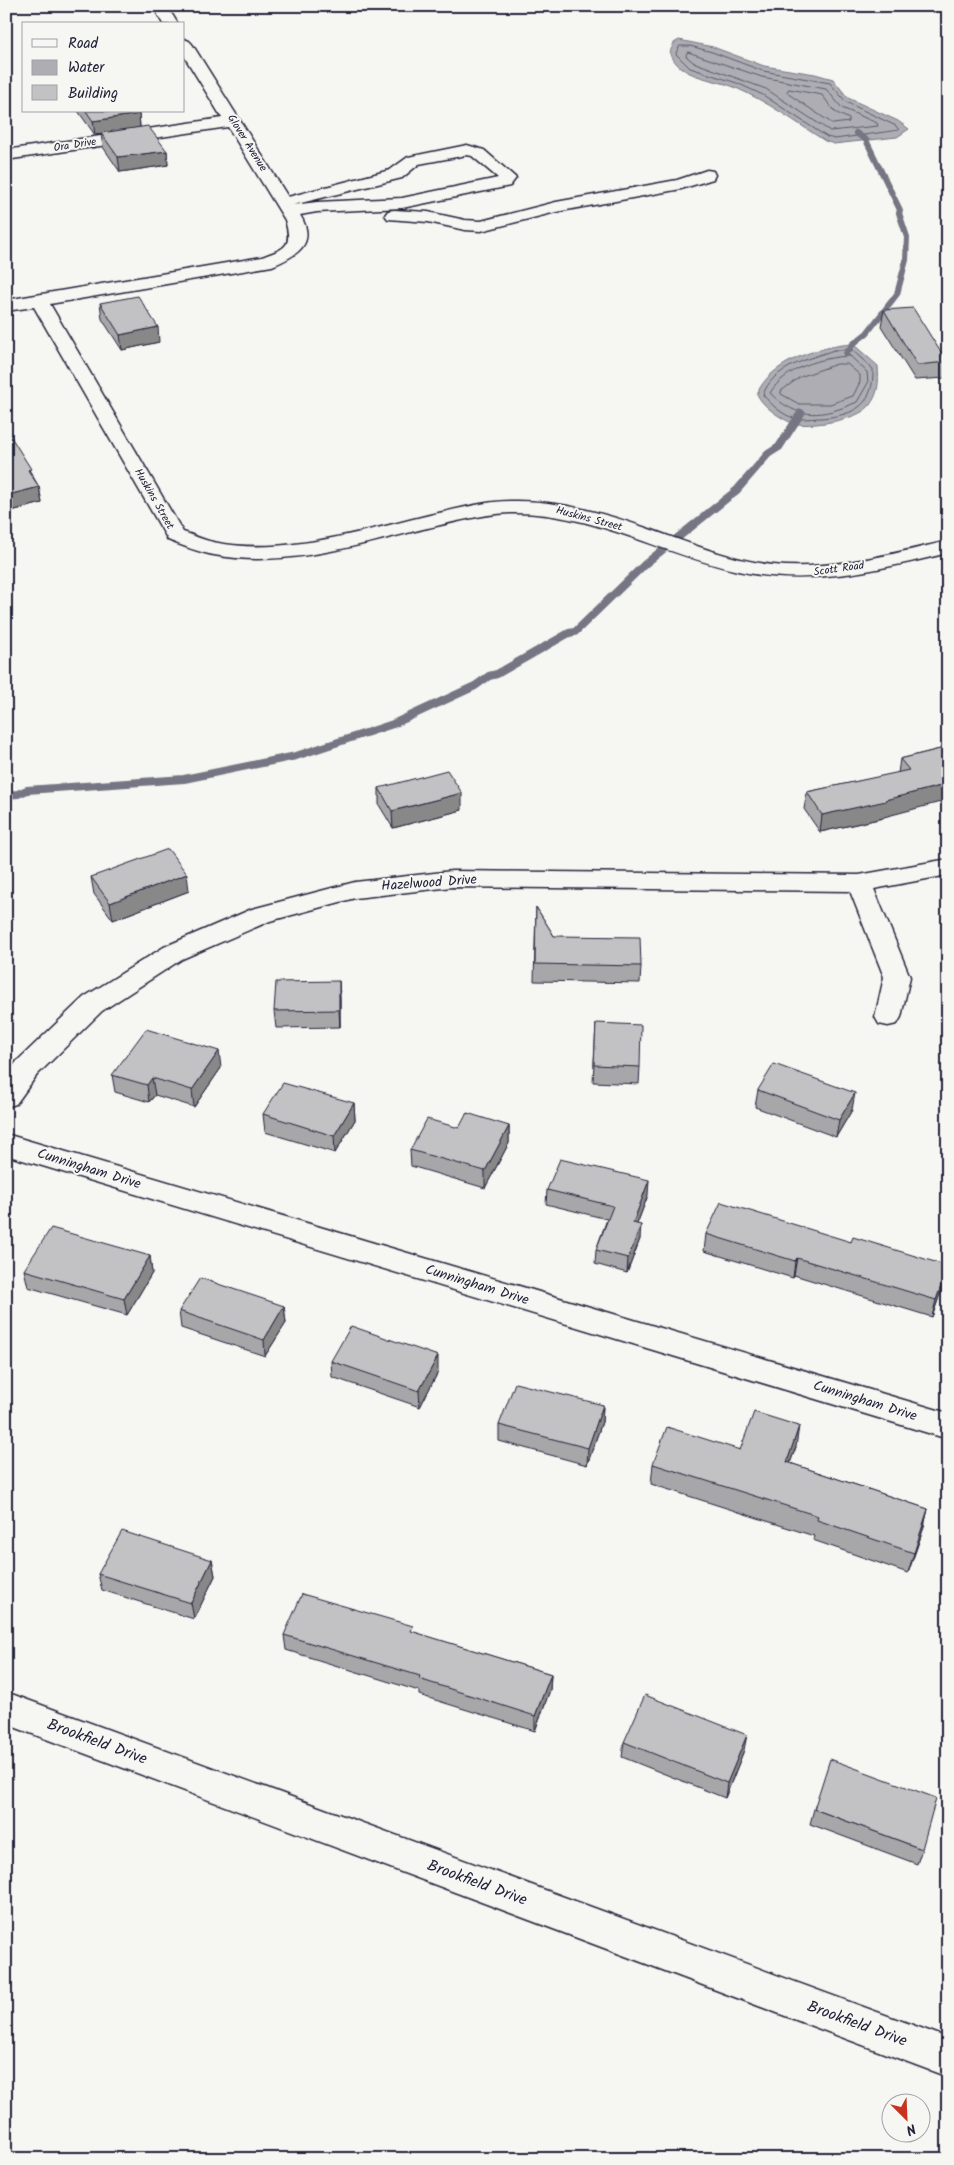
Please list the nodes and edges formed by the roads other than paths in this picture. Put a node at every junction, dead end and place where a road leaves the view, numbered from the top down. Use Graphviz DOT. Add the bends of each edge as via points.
graph roads {
  1 [pos="160,6"];
  2 [pos="170,22"];
  3 [pos="185,46"];
  4 [pos="233,121"];
  5 [pos="6,155"];
  6 [pos="708,175"];
  7 [pos="289,212"];
  8 [pos="40,300"];
  9 [pos="6,306"];
  10 [pos="948,547"];
  11 [pos="729,562"];
  12 [pos="948,867"];
  13 [pos="859,883"];
  14 [pos="888,1017"];
  15 [pos="6,1097"];
  16 [pos="6,1144"];
  17 [pos="948,1426"];
  18 [pos="6,1708"];
  19 [pos="948,2058"];
  1 -- 2 [label="street"];
  3 -- 4 [label="street, Glover Avenue"];
  4 -- 5 [label="street, Ora Drive"];
  4 -- 7 [label="street, Glover Avenue"];
  6 -- 7 [label="street" via="681,184 556,207 481,226 428,217"];
  7 -- 7 [label="street" via="317,207 402,203 504,182 508,178 478,153 467,150 414,160 396,174"];
  7 -- 8 [label="street" via="298,236 294,246 266,262"];
  8 -- 9 [label="street"];
  8 -- 11 [label="street, Huskins Street" via="175,536 216,549 264,553 335,543 474,512 510,507 548,508"];
  10 -- 11 [label="street, Scott Road" via="855,568 814,573 771,572"];
  12 -- 13 [label="street, Hazelwood Drive"];
  13 -- 14 [label="street" via="897,977"];
  13 -- 15 [label="street, Hazelwood Drive" via="452,879 355,890 261,915 173,953 93,1004 27,1068"];
  16 -- 17 [label="street, Cunningham Drive"];
  18 -- 19 [label="street, Brookfield Drive"];
}
